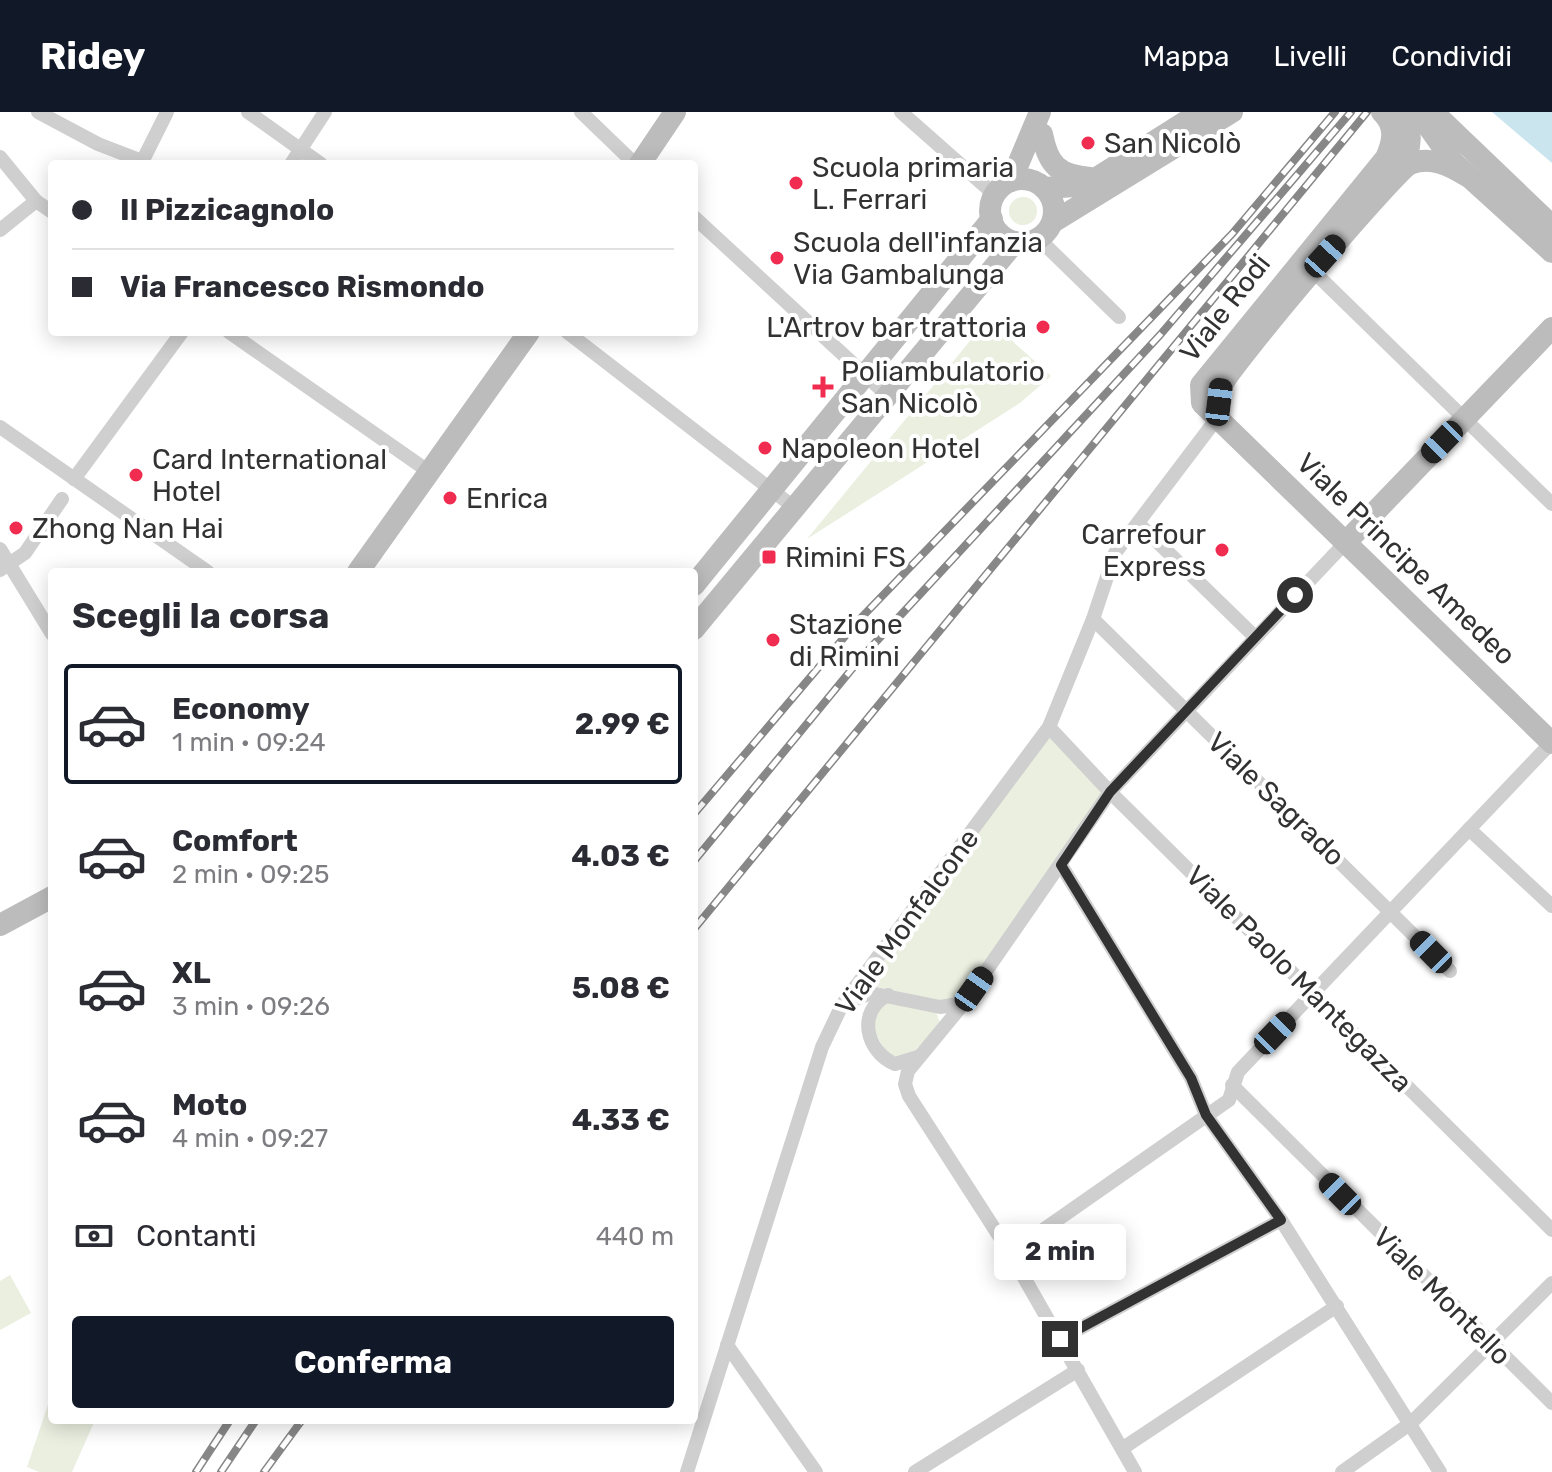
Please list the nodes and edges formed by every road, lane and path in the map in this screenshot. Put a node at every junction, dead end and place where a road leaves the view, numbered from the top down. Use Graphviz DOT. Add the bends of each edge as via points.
graph roads {
  1 [pos="38,112"];
  2 [pos="167,112"];
  3 [pos="248,112"];
  4 [pos="325,112"];
  5 [pos="581,112"];
  6 [pos="675,112"];
  7 [pos="687,112"];
  8 [pos="901,112"];
  9 [pos="1201,112"];
  10 [pos="1232,112"];
  11 [pos="1382,112"];
  12 [pos="1400,112"];
  13 [pos="1418,112"];
  14 [pos="1433,112"];
  15 [pos="1043,119"];
  16 [pos="300,150"];
  17 [pos="0,157"];
  18 [pos="137,160"];
  19 [pos="143,160"];
  20 [pos="294,160"];
  21 [pos="315,160"];
  22 [pos="634,160"];
  23 [pos="641,160"];
  24 [pos="655,160"];
  25 [pos="1397,175"];
  26 [pos="1467,176"];
  27 [pos="1095,179"];
  28 [pos="1040,185"];
  29 [pos="1003,188"];
  30 [pos="36,201"];
  31 [pos="48,209"];
  32 [pos="992,219"];
  33 [pos="698,221"];
  34 [pos="1552,226"];
  35 [pos="0,230"];
  36 [pos="1046,231"];
  37 [pos="1015,242"];
  38 [pos="1552,252"];
  39 [pos="1313,271"];
  40 [pos="1119,317"];
  41 [pos="1552,328"];
  42 [pos="179,336"];
  43 [pos="235,336"];
  44 [pos="526,336"];
  45 [pos="572,336"];
  46 [pos="865,375"];
  47 [pos="887,395"];
  48 [pos="1218,417"];
  49 [pos="1463,420"];
  50 [pos="0,427"];
  51 [pos="428,471"];
  52 [pos="74,479"];
  53 [pos="773,489"];
  54 [pos="62,499"];
  55 [pos="1552,504"];
  56 [pos="795,508"];
  57 [pos="1139,524"];
  58 [pos="1346,542"];
  59 [pos="0,549"];
  60 [pos="4,567"];
  61 [pos="202,568"];
  62 [pos="361,568"];
  63 [pos="698,580"];
  64 [pos="1093,619"];
  65 [pos="698,624"];
  66 [pos="48,628"];
  67 [pos="1254,636"];
  68 [pos="1184,710"];
  69 [pos="1049,727"];
  70 [pos="1552,743"];
  71 [pos="1110,792"];
  72 [pos="1469,829"];
  73 [pos="1061,865"];
  74 [pos="48,899"];
  75 [pos="1552,906"];
  76 [pos="1390,910"];
  77 [pos="0,925"];
  78 [pos="1450,971"];
  79 [pos="1312,994"];
  80 [pos="889,995"];
  81 [pos="964,1003"];
  82 [pos="842,1005"];
  83 [pos="940,1007"];
  84 [pos="946,1026"];
  85 [pos="924,1053"];
  86 [pos="1232,1085"];
  87 [pos="1206,1115"];
  88 [pos="1281,1220"];
  89 [pos="1552,1230"];
  90 [pos="1010,1253"];
  91 [pos="1552,1283"];
  92 [pos="1337,1306"];
  93 [pos="1060,1339"];
  94 [pos="727,1345"];
  95 [pos="1492,1346"];
  96 [pos="1078,1370"];
  97 [pos="1552,1403"];
  98 [pos="1411,1423"];
  99 [pos="1123,1448"];
  100 [pos="690,1469"];
  101 [pos="816,1472"];
  102 [pos="915,1472"];
  103 [pos="1134,1472"];
  104 [pos="1342,1472"];
  105 [pos="1440,1472"];
  1 -- 18 [label="street"];
  2 -- 19 [label="street"];
  3 -- 16 [label="street"];
  4 -- 16 [label="street"];
  5 -- 22 [label="street"];
  6 -- 23 [label="street"];
  7 -- 24 [label="street"];
  8 -- 29 [label="street"];
  9 -- 27 [label="street"];
  10 -- 36 [label="street"];
  11 -- 48 [label="street, Viale Rodi" via="1392,125 1386,158 1201,385 1202,403"];
  12 -- 25 [label="street" via="1410,138"];
  13 -- 26 [label="street"];
  14 -- 34 [label="street"];
  15 -- 27 [label="street" via="1047,158 1057,170"];
  15 -- 28 [label="street"];
  15 -- 29 [label="street"];
  16 -- 20 [label="street"];
  16 -- 21 [label="street"];
  17 -- 30 [label="street"];
  25 -- 26 [label="street" via="1429,161"];
  25 -- 39 [label="street, Viale Rodi"];
  26 -- 38 [label="street"];
  27 -- 28 [label="street" via="1076,186"];
  28 -- 29 [label="street" via="1021,179"];
  28 -- 36 [label="street" via="1053,201"];
  29 -- 32 [label="street"];
  30 -- 31 [label="street"];
  30 -- 35 [label="street"];
  32 -- 37 [label="street" via="1000,234"];
  32 -- 46 [label="street"];
  33 -- 46 [label="street"];
  36 -- 37 [label="street" via="1030,243"];
  36 -- 40 [label="street"];
  37 -- 47 [label="street"];
  39 -- 48 [label="street, Viale Rodi" via="1221,386"];
  39 -- 49 [label="street"];
  41 -- 49 [label="street"];
  42 -- 52 [label="street"];
  43 -- 51 [label="street"];
  44 -- 51 [label="street"];
  45 -- 53 [label="street"];
  46 -- 47 [label="street"];
  46 -- 53 [label="street"];
  47 -- 56 [label="street"];
  48 -- 57 [label="street, Viale Monfalcone"];
  48 -- 58 [label="street, Viale Principe Amedeo"];
  49 -- 55 [label="street"];
  49 -- 58 [label="street"];
  50 -- 52 [label="street"];
  51 -- 62 [label="street"];
  52 -- 61 [label="street"];
  53 -- 56 [label="street"];
  53 -- 63 [label="street"];
  54 -- 60 [label="street" via="25,553"];
  56 -- 65 [label="street"];
  57 -- 64 [label="street, Viale Monfalcone" via="1115,553"];
  57 -- 67 [label="street"];
  58 -- 67 [label="street"];
  58 -- 70 [label="street, Viale Principe Amedeo"];
  59 -- 60 [label="street"];
  60 -- 66 [label="street"];
  64 -- 68 [label="street, Viale Sagrado"];
  64 -- 69 [label="street, Viale Monfalcone"];
  67 -- 68 [label="street"];
  68 -- 71 [label="street"];
  68 -- 76 [label="street, Viale Sagrado"];
  69 -- 71 [label="street, Viale Paolo Mantegazza"];
  69 -- 82 [label="street, Viale Monfalcone"];
  70 -- 72 [label="street"];
  71 -- 73 [label="street"];
  71 -- 79 [label="street, Viale Paolo Mantegazza"];
  72 -- 75 [label="street"];
  72 -- 76 [label="street"];
  73 -- 81 [label="street"];
  73 -- 87 [label="street" via="1191,1078"];
  74 -- 77 [label="street"];
  76 -- 78 [label="street, Viale Sagrado"];
  76 -- 79 [label="street"];
  79 -- 86 [label="street" via="1238,1072"];
  79 -- 89 [label="street, Viale Paolo Mantegazza"];
  80 -- 82 [label="street" via="856,996"];
  80 -- 83 [label="street"];
  80 -- 85 [label="street" via="869,1011 866,1029 886,1061 908,1062"];
  81 -- 83 [label="street"];
  81 -- 84 [label="street"];
  82 -- 94 [label="street, Viale Monfalcone" via="822,1047"];
  83 -- 84 [label="street"];
  84 -- 85 [label="street"];
  85 -- 90 [label="street" via="908,1071 909,1096"];
  86 -- 87 [label="street" via="1229,1100"];
  86 -- 95 [label="street, Viale Montello"];
  87 -- 88 [label="street"];
  87 -- 90 [label="street"];
  88 -- 92 [label="street"];
  88 -- 93 [label="street"];
  90 -- 93 [label="street"];
  91 -- 95 [label="street"];
  92 -- 98 [label="street"];
  92 -- 99 [label="street"];
  93 -- 96 [label="street"];
  94 -- 100 [label="street, Viale Monfalcone"];
  94 -- 101 [label="street"];
  95 -- 97 [label="street, Viale Montello"];
  95 -- 98 [label="street"];
  96 -- 99 [label="street"];
  96 -- 102 [label="street"];
  98 -- 104 [label="street"];
  98 -- 105 [label="street"];
  99 -- 103 [label="street"];
}
